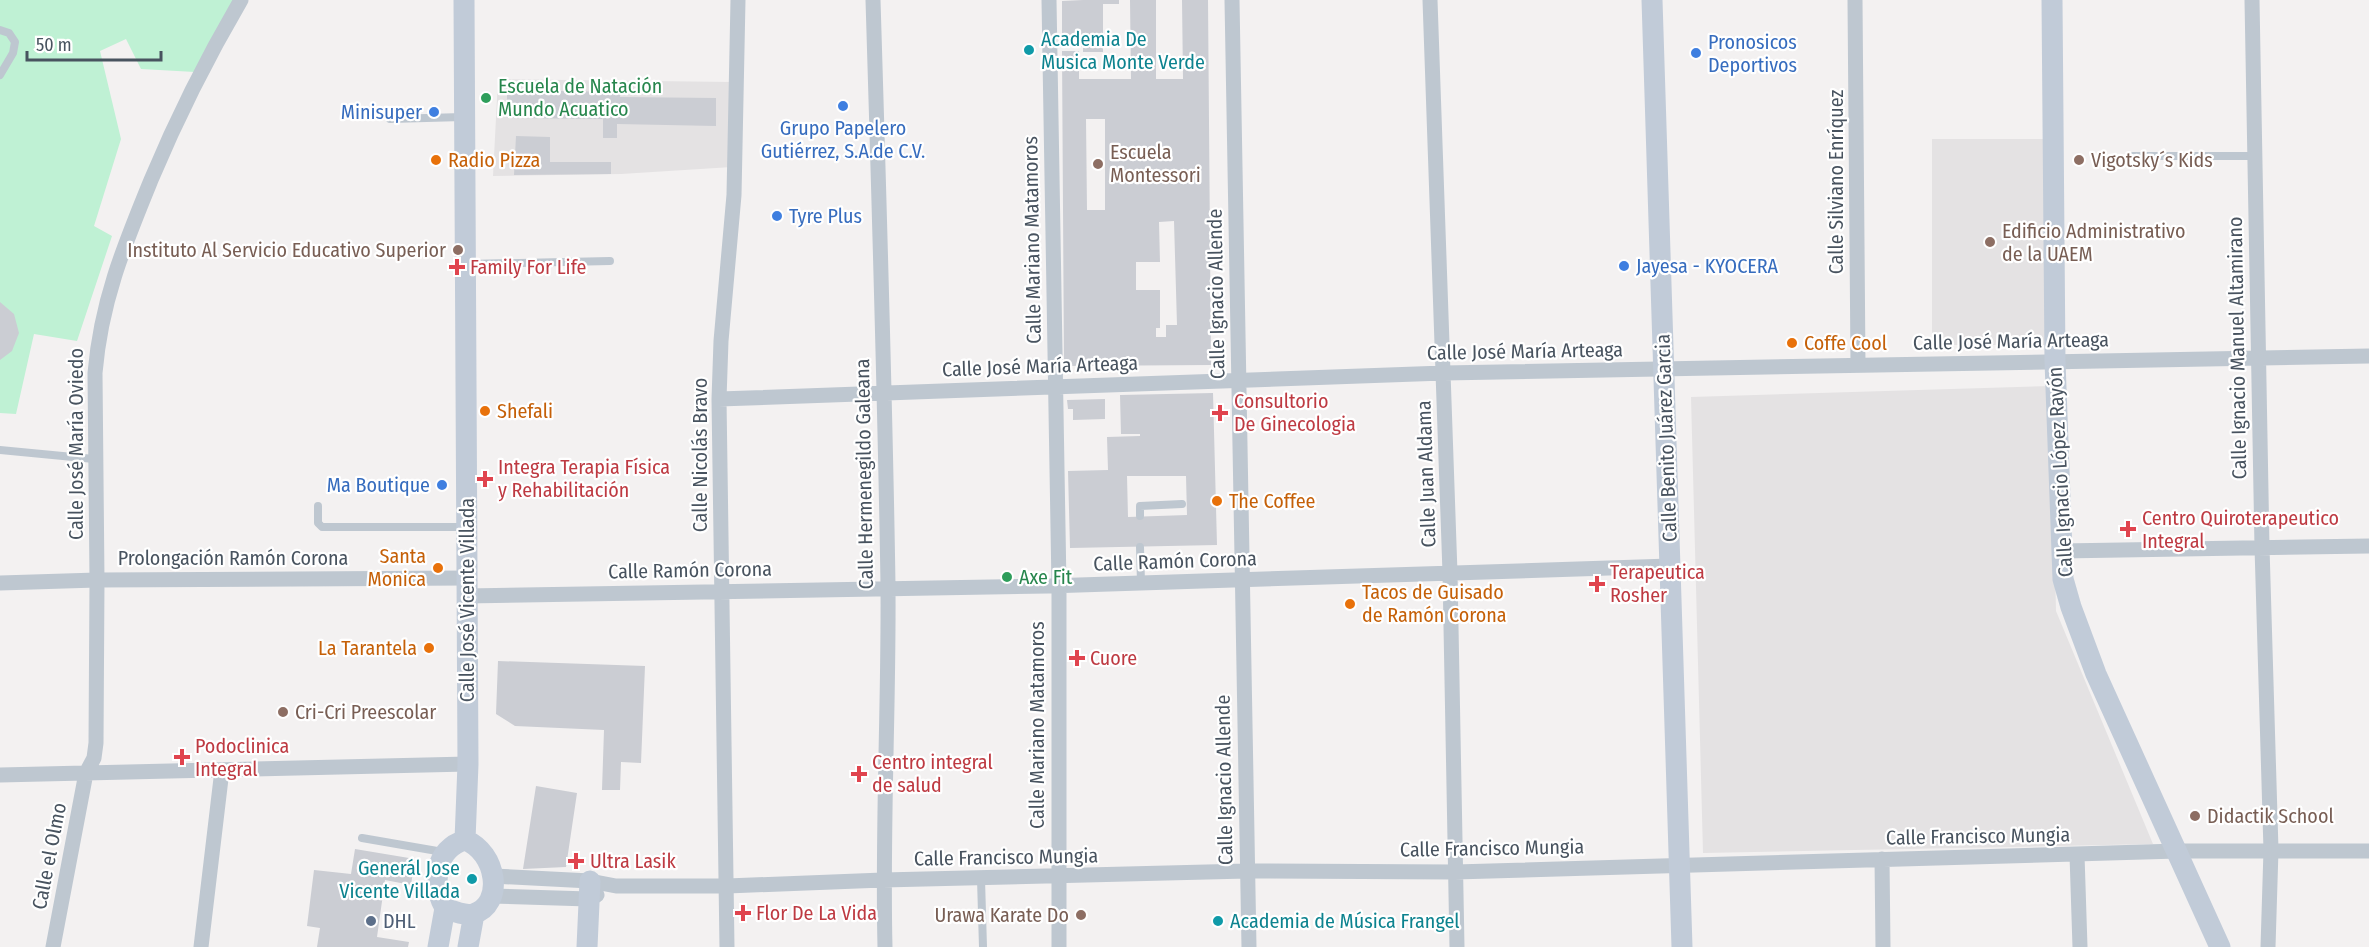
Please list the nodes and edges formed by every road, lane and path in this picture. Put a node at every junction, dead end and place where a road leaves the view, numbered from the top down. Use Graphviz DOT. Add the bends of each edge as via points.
graph roads {
  1 [pos="241,0"];
  2 [pos="464,0"];
  3 [pos="738,0"];
  4 [pos="873,0"];
  5 [pos="1050,0"];
  6 [pos="1232,0"];
  7 [pos="1430,0"];
  8 [pos="1652,0"];
  9 [pos="1856,0"];
  10 [pos="2052,0"];
  11 [pos="2252,0"];
  12 [pos="0,30"];
  13 [pos="0,75"];
  14 [pos="465,117"];
  15 [pos="390,119"];
  16 [pos="2133,156"];
  17 [pos="2254,156"];
  18 [pos="610,261"];
  19 [pos="466,264"];
  20 [pos="2369,356"];
  21 [pos="2258,358"];
  22 [pos="2055,361"];
  23 [pos="1858,365"];
  24 [pos="1664,369"];
  25 [pos="1444,373"];
  26 [pos="1239,381"];
  27 [pos="1056,388"];
  28 [pos="885,391"];
  29 [pos="719,399"];
  30 [pos="0,450"];
  31 [pos="94,459"];
  32 [pos="1182,504"];
  33 [pos="318,506"];
  34 [pos="1140,516"];
  35 [pos="467,526"];
  36 [pos="2369,546"];
  37 [pos="1140,547"];
  38 [pos="2262,547"];
  39 [pos="2061,551"];
  40 [pos="1670,566"];
  41 [pos="1450,573"];
  42 [pos="98,580"];
  43 [pos="1242,580"];
  44 [pos="0,583"];
  45 [pos="1141,583"];
  46 [pos="1059,586"];
  47 [pos="466,587"];
  48 [pos="888,588"];
  49 [pos="722,591"];
  50 [pos="468,764"];
  51 [pos="222,770"];
  52 [pos="86,773"];
  53 [pos="0,775"];
  54 [pos="362,838"];
  55 [pos="465,840"];
  56 [pos="2271,850"];
  57 [pos="2178,851"];
  58 [pos="2369,851"];
  59 [pos="445,852"];
  60 [pos="2077,855"];
  61 [pos="1882,859"];
  62 [pos="1679,864"];
  63 [pos="1247,871"];
  64 [pos="1455,872"];
  65 [pos="1058,877"];
  66 [pos="981,879"];
  67 [pos="883,880"];
  68 [pos="492,886"];
  69 [pos="727,886"];
  70 [pos="590,890"];
  71 [pos="445,908"];
  72 [pos="474,914"];
  73 [pos="53,947"];
  74 [pos="201,947"];
  75 [pos="438,947"];
  76 [pos="468,947"];
  77 [pos="587,947"];
  78 [pos="728,947"];
  79 [pos="885,947"];
  80 [pos="982,947"];
  81 [pos="1059,947"];
  82 [pos="1249,947"];
  83 [pos="1457,947"];
  84 [pos="1682,947"];
  85 [pos="1883,947"];
  86 [pos="2080,947"];
  87 [pos="2220,947"];
  88 [pos="2268,947"];
  1 -- 31 [label="street, Calle José María Oviedo" via="171,134 124,244 98,340"];
  2 -- 14 [label="main road, Calle José Vicente Villada"];
  3 -- 29 [label="street, Calle Nicolás Bravo" via="734,195"];
  4 -- 28 [label="street, Calle Hermenegildo Galeana"];
  5 -- 27 [label="street, Calle Mariano Matamoros"];
  6 -- 26 [label="street, Calle Ignacio Allende"];
  7 -- 25 [label="street, Calle Juan Aldama"];
  8 -- 24 [label="main road, Calle Benito Juárez Garcia"];
  9 -- 23 [label="street, Calle Silviano Enríquez"];
  10 -- 22 [label="main road, Calle Ignacio López Rayón"];
  11 -- 17 [label="street, Calle Ignacio Manuel Altamirano"];
  12 -- 13 [label="lane" via="9,33 15,42"];
  14 -- 15 [label="lane"];
  14 -- 19 [label="main road, Calle José Vicente Villada"];
  16 -- 17 [label="lane"];
  17 -- 21 [label="street, Calle Ignacio Manuel Altamirano"];
  18 -- 19 [label="lane"];
  19 -- 35 [label="main road, Calle José Vicente Villada"];
  20 -- 21 [label="street, Calle José María Arteaga"];
  21 -- 22 [label="street, Calle José María Arteaga"];
  21 -- 38 [label="street, Calle Ignacio Manuel Altamirano"];
  22 -- 23 [label="street, Calle José María Arteaga"];
  22 -- 39 [label="main road, Calle Ignacio López Rayón"];
  23 -- 24 [label="street, Calle José María Arteaga"];
  24 -- 25 [label="street, Calle José María Arteaga"];
  24 -- 40 [label="main road, Calle Benito Juárez Garcia"];
  25 -- 26 [label="street, Calle José María Arteaga"];
  25 -- 41 [label="street, Calle Juan Aldama"];
  26 -- 27 [label="street, Calle José María Arteaga"];
  26 -- 43 [label="street, Calle Ignacio Allende"];
  27 -- 28 [label="street, Calle José María Arteaga"];
  27 -- 46 [label="street, Calle Mariano Matamoros"];
  28 -- 29 [label="street, Calle José María Arteaga"];
  28 -- 48 [label="street, Calle Hermenegildo Galeana"];
  29 -- 49 [label="street, Calle Nicolás Bravo"];
  30 -- 31 [label="lane"];
  31 -- 42 [label="street, Calle José María Oviedo"];
  32 -- 34 [label="lane" via="1140,506"];
  33 -- 35 [label="lane" via="318,523 322,527"];
  35 -- 47 [label="main road, Calle José Vicente Villada"];
  36 -- 38 [label="street"];
  37 -- 45 [label="lane"];
  38 -- 39 [label="street"];
  38 -- 56 [label="street, Calle Ignacio Manuel Altamirano"];
  39 -- 57 [label="main road, Calle Ignacio López Rayón" via="2063,579 2096,674"];
  40 -- 41 [label="street, Calle Ramón Corona"];
  40 -- 62 [label="main road, Calle Benito Juárez Garcia"];
  41 -- 43 [label="street, Calle Ramón Corona"];
  41 -- 64 [label="street, Calle Juan Aldama"];
  42 -- 44 [label="street, Prolongación Ramón Corona"];
  42 -- 47 [label="street, Prolongación Ramón Corona"];
  42 -- 52 [label="street, Calle José María Oviedo" via="96,743"];
  43 -- 45 [label="street, Calle Ramón Corona"];
  43 -- 63 [label="street, Calle Ignacio Allende"];
  45 -- 46 [label="street, Calle Ramón Corona"];
  46 -- 48 [label="street, Calle Ramón Corona"];
  46 -- 65 [label="street, Calle Mariano Matamoros"];
  47 -- 49 [label="street, Calle Ramón Corona"];
  47 -- 50 [label="main road, Calle José Vicente Villada"];
  48 -- 49 [label="street, Calle Ramón Corona"];
  48 -- 67 [label="street, Calle Hermenegildo Galeana"];
  49 -- 69 [label="street, Calle Nicolás Bravo"];
  50 -- 51 [label="street"];
  50 -- 55 [label="main road, Calle José Vicente Villada"];
  51 -- 52 [label="street"];
  51 -- 74 [label="street"];
  52 -- 53 [label="street"];
  52 -- 73 [label="street, Calle el Olmo"];
  54 -- 59 [label="lane"];
  55 -- 59 [label="main road"];
  55 -- 68 [label="main road" via="475,843 488,857"];
  56 -- 57 [label="street, Calle Francisco Mungia"];
  56 -- 58 [label="street, Calle Francisco Mungia"];
  56 -- 88 [label="street, Calle Ignacio Manuel Altamirano"];
  57 -- 60 [label="street, Calle Francisco Mungia"];
  57 -- 87 [label="main road, Calle Ignacio López Rayón"];
  59 -- 71 [label="main road" via="437,874 440,900"];
  60 -- 61 [label="street, Calle Francisco Mungia"];
  60 -- 86 [label="street"];
  61 -- 62 [label="street, Calle Francisco Mungia"];
  61 -- 85 [label="street"];
  62 -- 64 [label="street, Calle Francisco Mungia"];
  62 -- 84 [label="main road, Calle Benito Juárez Garcia"];
  63 -- 64 [label="street, Calle Francisco Mungia"];
  63 -- 65 [label="street, Calle Francisco Mungia"];
  63 -- 82 [label="street, Calle Ignacio Allende"];
  64 -- 83 [label="street, Calle Juan Aldama"];
  65 -- 66 [label="street, Calle Francisco Mungia"];
  65 -- 81 [label="street, Calle Mariano Matamoros"];
  66 -- 67 [label="street, Calle Francisco Mungia"];
  66 -- 80 [label="lane"];
  67 -- 69 [label="street, Calle Francisco Mungia"];
  67 -- 79 [label="street, Calle Hermenegildo Galeana"];
  68 -- 70 [label="street, Calle Francisco Mungia"];
  68 -- 72 [label="main road" via="483,907"];
  69 -- 70 [label="street, Calle Francisco Mungia" via="616,886"];
  69 -- 78 [label="street, Calle Nicolás Bravo"];
  70 -- 77 [label="main road"];
  71 -- 72 [label="main road"];
  71 -- 75 [label="main road"];
  72 -- 76 [label="main road"];
}
